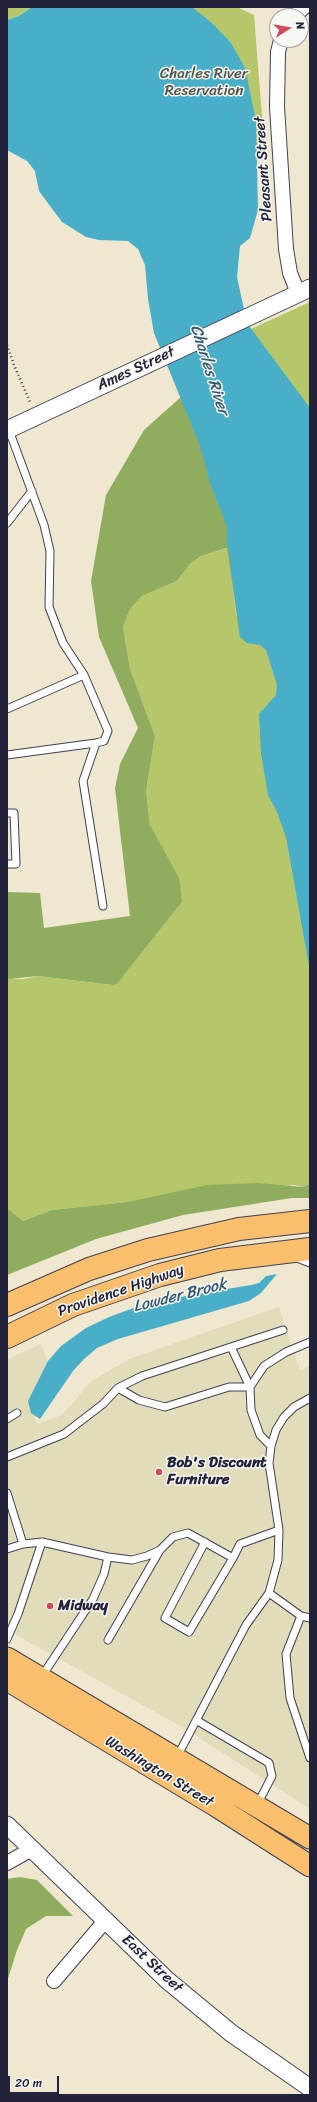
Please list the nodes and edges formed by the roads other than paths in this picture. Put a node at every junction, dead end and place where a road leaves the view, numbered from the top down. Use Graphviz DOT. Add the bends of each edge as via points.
graph roads {
  1 [pos="279,48"];
  2 [pos="304,290"];
  3 [pos="8,430"];
  4 [pos="32,491"];
  5 [pos="7,523"];
  6 [pos="84,675"];
  7 [pos="7,709"];
  8 [pos="96,743"];
  9 [pos="7,755"];
  10 [pos="7,813"];
  11 [pos="7,864"];
  12 [pos="103,906"];
  13 [pos="310,1221"];
  14 [pos="310,1249"];
  15 [pos="282,1251"];
  16 [pos="310,1263"];
  17 [pos="7,1305"];
  18 [pos="283,1330"];
  19 [pos="7,1337"];
  20 [pos="310,1342"];
  21 [pos="231,1347"];
  22 [pos="250,1387"];
  23 [pos="118,1388"];
  24 [pos="310,1398"];
  25 [pos="17,1413"];
  26 [pos="7,1419"];
  27 [pos="270,1446"];
  28 [pos="7,1457"];
  29 [pos="7,1493"];
  30 [pos="279,1530"];
  31 [pos="42,1542"];
  32 [pos="205,1542"];
  33 [pos="23,1544"];
  34 [pos="7,1549"];
  35 [pos="160,1550"];
  36 [pos="108,1557"];
  37 [pos="233,1558"];
  38 [pos="269,1592"];
  39 [pos="301,1616"];
  40 [pos="310,1618"];
  41 [pos="7,1639"];
  42 [pos="108,1640"];
  43 [pos="7,1658"];
  44 [pos="41,1678"];
  45 [pos="7,1680"];
  46 [pos="196,1720"];
  47 [pos="310,1758"];
  48 [pos="176,1759"];
  49 [pos="256,1807"];
  50 [pos="7,1825"];
  51 [pos="310,1838"];
  52 [pos="32,1849"];
  53 [pos="7,1863"];
  54 [pos="310,1866"];
  55 [pos="105,1921"];
  56 [pos="54,1981"];
  57 [pos="310,2088"];
  1 -- 2 [label="street, Pleasant Street" via="277,112 286,249 290,273"];
  2 -- 3 [label="street, Ames Street"];
  3 -- 4 [label="lane"];
  4 -- 5 [label="lane"];
  4 -- 6 [label="lane" via="50,551 49,607 63,643"];
  6 -- 7 [label="lane"];
  6 -- 8 [label="lane" via="108,731 104,741"];
  8 -- 9 [label="lane"];
  8 -- 12 [label="lane" via="83,781"];
  10 -- 11 [label="lane" via="14,813 16,864"];
  13 -- 17 [label="highway, Providence Highway" via="239,1229 148,1250 89,1269"];
  14 -- 15 [label="highway, Providence Highway"];
  15 -- 16 [label="lane"];
  15 -- 19 [label="highway, Providence Highway" via="220,1260 160,1274 73,1305"];
  18 -- 21 [label="lane"];
  20 -- 22 [label="lane" via="286,1352 264,1366"];
  21 -- 22 [label="lane"];
  21 -- 23 [label="lane" via="142,1376"];
  22 -- 23 [label="lane" via="229,1387 165,1408 139,1400"];
  22 -- 27 [label="lane" via="251,1410 260,1435"];
  23 -- 28 [label="lane" via="103,1404 64,1434"];
  24 -- 27 [label="lane" via="294,1407 284,1417"];
  25 -- 26 [label="lane"];
  27 -- 30 [label="lane" via="269,1463"];
  29 -- 33 [label="lane"];
  30 -- 37 [label="lane" via="240,1544"];
  30 -- 38 [label="lane" via="278,1560"];
  31 -- 33 [label="lane"];
  31 -- 36 [label="lane"];
  31 -- 41 [label="lane"];
  32 -- 35 [label="lane" via="188,1533 173,1537"];
  32 -- 37 [label="lane"];
  32 -- 37 [label="lane" via="165,1618 189,1632"];
  33 -- 34 [label="lane"];
  35 -- 36 [label="lane" via="132,1560"];
  35 -- 42 [label="lane"];
  36 -- 44 [label="lane" via="104,1574 93,1598"];
  38 -- 39 [label="lane"];
  38 -- 46 [label="lane" via="246,1625"];
  39 -- 40 [label="lane"];
  39 -- 47 [label="lane" via="286,1654 290,1698"];
  43 -- 44 [label="main road, Washington Street"];
  44 -- 48 [label="main road, Washington Street"];
  45 -- 54 [label="main road, Washington Street"];
  46 -- 48 [label="lane"];
  46 -- 49 [label="lane" via="269,1763 272,1776"];
  48 -- 49 [label="main road, Washington Street"];
  49 -- 51 [label="main road, Washington Street"];
  50 -- 52 [label="street, East Street"];
  52 -- 53 [label="street"];
  52 -- 55 [label="street, East Street"];
  55 -- 56 [label="street"];
  55 -- 57 [label="street, East Street" via="200,2008 264,2058"];
}
